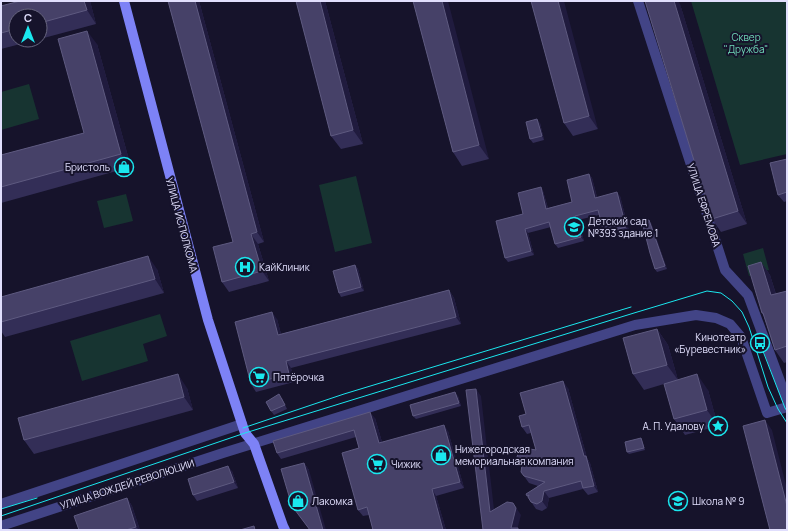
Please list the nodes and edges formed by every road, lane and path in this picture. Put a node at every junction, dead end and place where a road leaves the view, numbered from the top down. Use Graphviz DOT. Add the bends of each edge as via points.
graph roads {
  1 [pos="124,1"];
  2 [pos="638,1"];
  3 [pos="787,400"];
  4 [pos="787,407"];
  5 [pos="242,424"];
  6 [pos="254,444"];
  7 [pos="1,504"];
  8 [pos="1,526"];
  9 [pos="285,530"];
  1 -- 5 [label="street, УЛИЦА ИСПОЛКОМА" via="208,320"];
  2 -- 3 [label="street, УЛИЦА ЕФРЕМОВА" via="724,270 748,295"];
  4 -- 6 [label="street, УЛИЦА ВОЖДЕЙ РЕВОЛЮЦИИ" via="768,413 741,337 730,324 716,318 696,315 634,325"];
  5 -- 6 [label="street, УЛИЦА ИСПОЛКОМА" via="245,433"];
  5 -- 7 [label="street, УЛИЦА ВОЖДЕЙ РЕВОЛЮЦИИ"];
  6 -- 8 [label="street, УЛИЦА ВОЖДЕЙ РЕВОЛЮЦИИ"];
  6 -- 9 [label="street, УЛИЦА ИСПОЛКОМА"];
}
